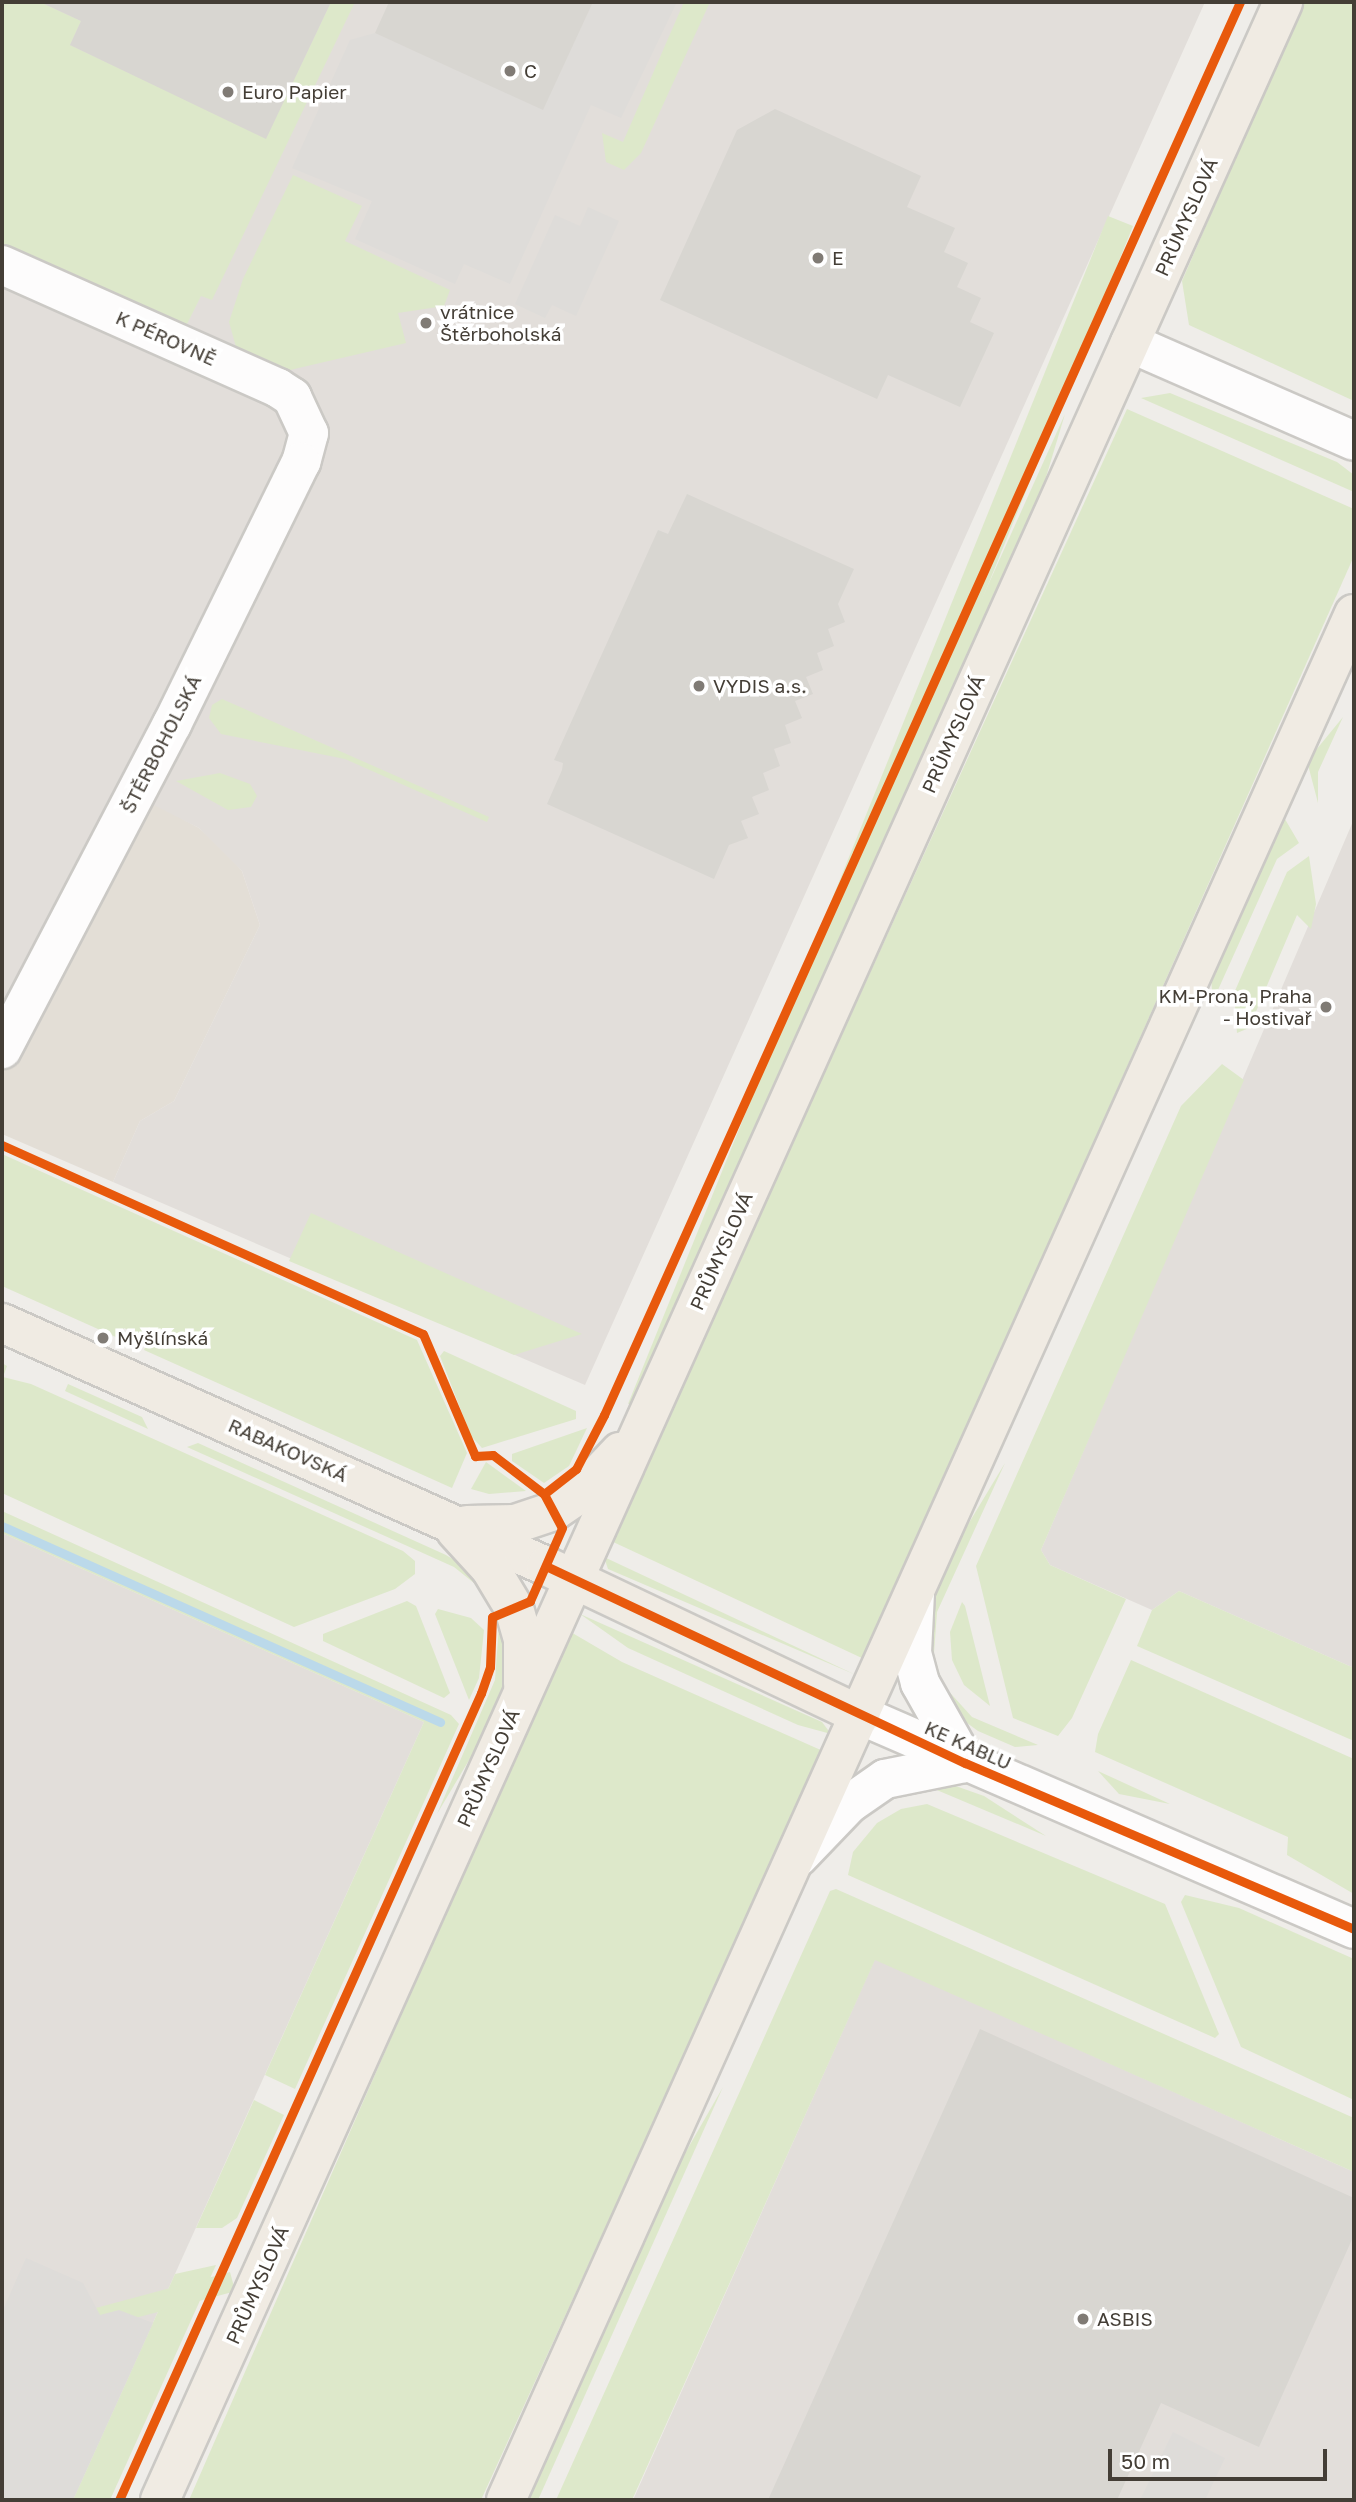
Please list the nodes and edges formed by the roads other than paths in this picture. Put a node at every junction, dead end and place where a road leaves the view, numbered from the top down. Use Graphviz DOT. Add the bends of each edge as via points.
graph roads {
  1 [pos="1283,2"];
  2 [pos="2,265"];
  3 [pos="1130,343"];
  4 [pos="309,433"];
  5 [pos="1354,441"];
  6 [pos="1354,614"];
  7 [pos="2,1049"];
  8 [pos="2,1322"];
  9 [pos="641,1428"];
  10 [pos="448,1522"];
  11 [pos="573,1579"];
  12 [pos="915,1593"];
  13 [pos="522,1693"];
  14 [pos="860,1715"];
  15 [pos="965,1763"];
  16 [pos="794,1861"];
  17 [pos="1354,1929"];
  18 [pos="160,2500"];
  19 [pos="506,2500"];
  1 -- 3 [label="main road, PRŮMYSLOVÁ"];
  2 -- 4 [label="street, K PÉROVNĚ" via="278,388 292,397"];
  3 -- 5 [label="street"];
  3 -- 9 [label="main road, PRŮMYSLOVÁ"];
  4 -- 7 [label="street, ŠTĚRBOHOLSKÁ" via="301,461 172,724"];
  6 -- 12 [label="main road"];
  8 -- 10 [label="main road, RABAKOVSKÁ"];
  9 -- 10 [label="main road" via="581,1493 554,1511 514,1524"];
  9 -- 11 [label="main road, PRŮMYSLOVÁ"];
  10 -- 11 [label="main road, RABAKOVSKÁ"];
  10 -- 13 [label="main road" via="490,1568 514,1608 523,1640"];
  11 -- 13 [label="main road, PRŮMYSLOVÁ"];
  11 -- 14 [label="main road, KE KABLU"];
  12 -- 14 [label="main road"];
  12 -- 15 [label="street" via="912,1654 920,1683"];
  13 -- 18 [label="main road, PRŮMYSLOVÁ"];
  14 -- 15 [label="street, KE KABLU"];
  14 -- 16 [label="main road"];
  15 -- 16 [label="street" via="885,1779 849,1804"];
  15 -- 17 [label="street, KE KABLU"];
  16 -- 19 [label="main road"];
}
